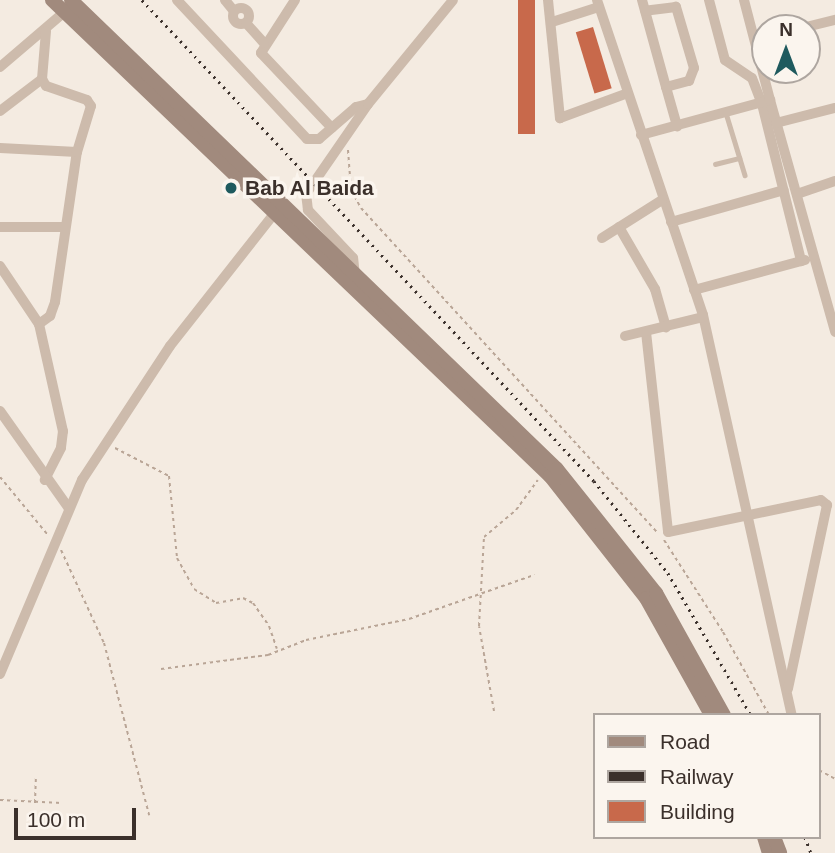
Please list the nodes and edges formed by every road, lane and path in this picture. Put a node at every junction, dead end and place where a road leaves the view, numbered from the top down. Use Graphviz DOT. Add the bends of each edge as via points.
graph roads {
  1 [pos="52,0"];
  2 [pos="177,0"];
  3 [pos="225,0"];
  4 [pos="282,0"];
  5 [pos="453,0"];
  6 [pos="548,0"];
  7 [pos="709,0"];
  8 [pos="744,0"];
  9 [pos="598,4"];
  10 [pos="70,5"];
  11 [pos="292,5"];
  12 [pos="643,5"];
  13 [pos="751,17"];
  14 [pos="552,22"];
  15 [pos="46,31"];
  16 [pos="264,43"];
  17 [pos="0,67"];
  18 [pos="42,79"];
  19 [pos="764,84"];
  20 [pos="666,87"];
  21 [pos="628,93"];
  22 [pos="766,102"];
  23 [pos="368,104"];
  24 [pos="835,107"];
  25 [pos="0,111"];
  26 [pos="726,113"];
  27 [pos="677,126"];
  28 [pos="332,128"];
  29 [pos="775,129"];
  30 [pos="641,135"];
  31 [pos="350,142"];
  32 [pos="0,148"];
  33 [pos="76,152"];
  34 [pos="739,158"];
  35 [pos="715,164"];
  36 [pos="745,175"];
  37 [pos="835,181"];
  38 [pos="784,190"];
  39 [pos="797,194"];
  40 [pos="662,201"];
  41 [pos="274,214"];
  42 [pos="671,222"];
  43 [pos="0,227"];
  44 [pos="63,227"];
  45 [pos="619,227"];
  46 [pos="602,239"];
  47 [pos="815,257"];
  48 [pos="801,261"];
  49 [pos="0,266"];
  50 [pos="355,277"];
  51 [pos="694,290"];
  52 [pos="703,317"];
  53 [pos="39,324"];
  54 [pos="666,327"];
  55 [pos="646,331"];
  56 [pos="835,332"];
  57 [pos="625,336"];
  58 [pos="0,411"];
  59 [pos="104,442"];
  60 [pos="544,471"];
  61 [pos="0,477"];
  62 [pos="46,480"];
  63 [pos="68,507"];
  64 [pos="747,514"];
  65 [pos="54,542"];
  66 [pos="534,575"];
  67 [pos="478,594"];
  68 [pos="277,649"];
  69 [pos="161,669"];
  70 [pos="0,674"];
  71 [pos="788,693"];
  72 [pos="494,711"];
  73 [pos="710,713"];
  74 [pos="723,713"];
  75 [pos="768,713"];
  76 [pos="792,713"];
  77 [pos="36,776"];
  78 [pos="0,800"];
  79 [pos="62,803"];
  80 [pos="35,804"];
  81 [pos="149,815"];
  1 -- 10 [label="street"];
  2 -- 28 [label="street" via="307,139 319,139"];
  3 -- 16 [label="street" via="234,12 242,7 249,17 246,23"];
  4 -- 11 [label="street"];
  5 -- 23 [label="street"];
  6 -- 14 [label="street"];
  7 -- 22 [label="street" via="725,60 752,78"];
  8 -- 13 [label="street"];
  9 -- 14 [label="street"];
  9 -- 21 [label="street"];
  10 -- 15 [label="street"];
  10 -- 41 [label="street"];
  10 -- 50 [label="street"];
  11 -- 16 [label="street"];
  12 -- 20 [label="street"];
  12 -- 20 [label="street" via="676,7 694,68 689,81"];
  14 -- 21 [label="street" via="560,118"];
  15 -- 17 [label="street"];
  15 -- 18 [label="street"];
  16 -- 28 [label="street" via="262,57"];
  18 -- 25 [label="street"];
  18 -- 33 [label="street" via="46,86 90,104"];
  19 -- 22 [label="street"];
  20 -- 27 [label="street"];
  21 -- 30 [label="street"];
  22 -- 26 [label="street"];
  22 -- 29 [label="street"];
  23 -- 28 [label="street" via="356,107"];
  23 -- 50 [label="street" via="305,198 310,213 353,258"];
  24 -- 29 [label="street"];
  26 -- 27 [label="street"];
  26 -- 34 [label="lane"];
  27 -- 30 [label="street"];
  29 -- 38 [label="street"];
  29 -- 39 [label="street"];
  30 -- 40 [label="street"];
  31 -- 75 [label="path" via="348,174 356,202 657,532 684,568"];
  32 -- 33 [label="street"];
  33 -- 44 [label="street"];
  34 -- 35 [label="lane"];
  34 -- 36 [label="lane"];
  37 -- 39 [label="street"];
  38 -- 42 [label="street"];
  38 -- 48 [label="street"];
  39 -- 47 [label="street"];
  40 -- 42 [label="street"];
  40 -- 45 [label="street"];
  41 -- 59 [label="street" via="170,346"];
  41 -- 60 [label="street"];
  42 -- 51 [label="street"];
  43 -- 44 [label="street"];
  44 -- 53 [label="street" via="53,312"];
  45 -- 46 [label="street"];
  45 -- 54 [label="street" via="655,289"];
  47 -- 48 [label="street"];
  47 -- 56 [label="street"];
  48 -- 51 [label="street"];
  49 -- 53 [label="street"];
  50 -- 74 [label="street" via="534,446 594,512 673,620"];
  51 -- 52 [label="street"];
  52 -- 54 [label="street"];
  52 -- 64 [label="street"];
  53 -- 62 [label="street" via="63,430 61,448"];
  54 -- 55 [label="street"];
  55 -- 57 [label="street"];
  55 -- 64 [label="street" via="668,532"];
  58 -- 62 [label="street"];
  59 -- 63 [label="street"];
  59 -- 68 [label="path" via="169,476 177,558 186,577 208,601 243,598 253,603 269,626"];
  60 -- 67 [label="path" via="516,510 484,537"];
  60 -- 73 [label="street" via="646,598"];
  61 -- 65 [label="path"];
  62 -- 63 [label="street"];
  63 -- 65 [label="street"];
  64 -- 71 [label="street"];
  64 -- 71 [label="street" via="821,500 827,505"];
  65 -- 70 [label="street"];
  65 -- 81 [label="path" via="104,643"];
  66 -- 67 [label="path"];
  67 -- 68 [label="path" via="409,619"];
  67 -- 72 [label="path" via="483,662"];
  68 -- 69 [label="path" via="258,657"];
  71 -- 76 [label="street"];
  77 -- 80 [label="path"];
  78 -- 80 [label="path"];
  79 -- 80 [label="path"];
}
